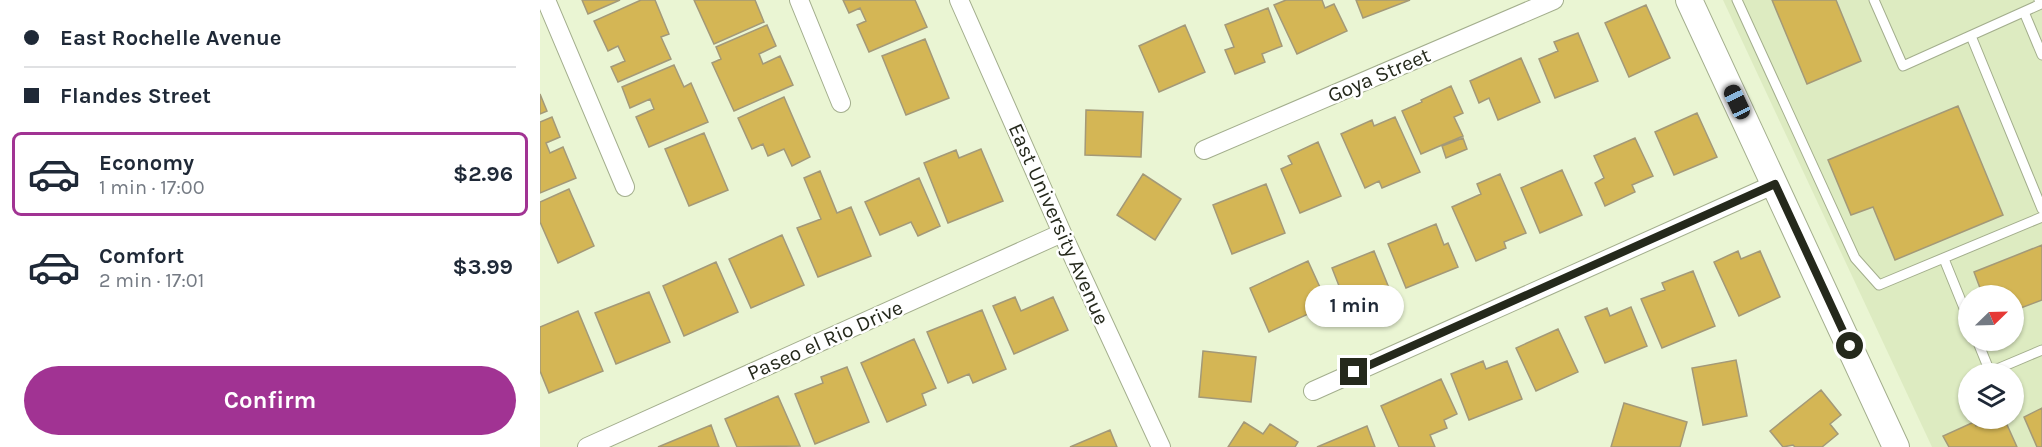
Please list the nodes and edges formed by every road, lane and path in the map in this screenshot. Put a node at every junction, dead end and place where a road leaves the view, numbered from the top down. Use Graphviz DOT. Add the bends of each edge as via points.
graph roads {
  1 [pos="546,0"];
  2 [pos="799,0"];
  3 [pos="959,0"];
  4 [pos="1554,0"];
  5 [pos="1689,0"];
  6 [pos="1737,0"];
  7 [pos="1874,0"];
  8 [pos="2041,2"];
  9 [pos="2024,12"];
  10 [pos="1971,36"];
  11 [pos="2042,55"];
  12 [pos="841,103"];
  13 [pos="1204,150"];
  14 [pos="1775,184"];
  15 [pos="625,187"];
  16 [pos="2042,209"];
  17 [pos="2042,217"];
  18 [pos="1062,233"];
  19 [pos="1944,258"];
  20 [pos="1958,293"];
  21 [pos="2042,350"];
  22 [pos="1981,351"];
  23 [pos="1312,391"];
  24 [pos="587,447"];
  25 [pos="1161,447"];
  26 [pos="1896,447"];
  1 -- 15 [label="street"];
  2 -- 12 [label="street"];
  3 -- 18 [label="street, East University Avenue"];
  4 -- 13 [label="street, Goya Street"];
  5 -- 14 [label="street"];
  6 -- 19 [label="lane" via="1855,258 1879,285"];
  7 -- 10 [label="lane" via="1903,66"];
  8 -- 9 [label="lane"];
  9 -- 10 [label="lane"];
  9 -- 11 [label="lane"];
  10 -- 16 [label="lane"];
  14 -- 23 [label="street"];
  14 -- 26 [label="street"];
  17 -- 19 [label="lane"];
  18 -- 24 [label="street, Paseo el Rio Drive"];
  18 -- 25 [label="street, East University Avenue"];
  19 -- 20 [label="lane"];
  21 -- 22 [label="lane" via="1990,372"];
}
